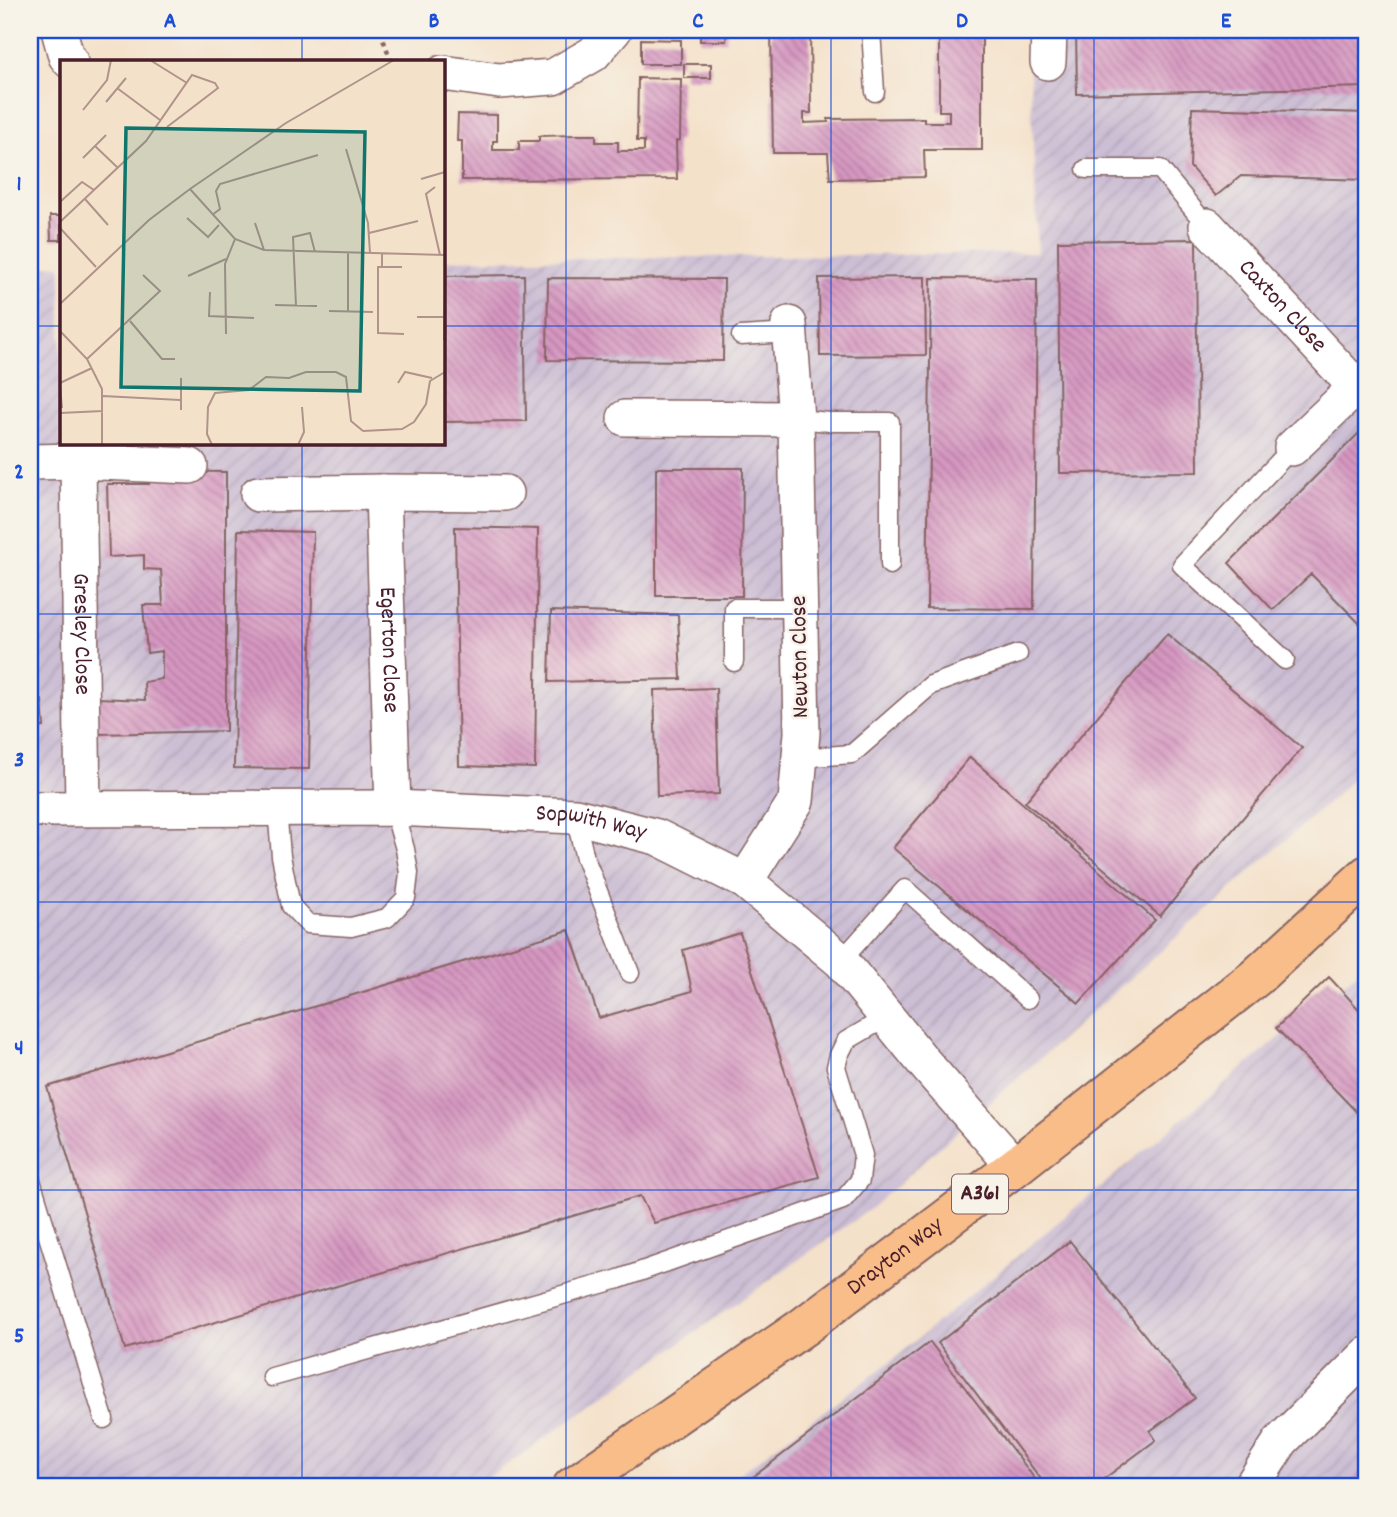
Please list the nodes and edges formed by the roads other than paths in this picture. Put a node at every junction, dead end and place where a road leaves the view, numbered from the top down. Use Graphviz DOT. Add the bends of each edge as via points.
graph roads {
  1 [pos="59,30"];
  2 [pos="614,30"];
  3 [pos="871,30"];
  4 [pos="69,60"];
  5 [pos="444,73"];
  6 [pos="875,92"];
  7 [pos="1086,169"];
  8 [pos="1207,226"];
  9 [pos="789,328"];
  10 [pos="741,336"];
  11 [pos="1362,382"];
  12 [pos="625,418"];
  13 [pos="796,419"];
  14 [pos="1293,448"];
  15 [pos="78,461"];
  16 [pos="30,462"];
  17 [pos="190,466"];
  18 [pos="383,492"];
  19 [pos="505,493"];
  20 [pos="258,494"];
  21 [pos="890,565"];
  22 [pos="800,608"];
  23 [pos="1018,654"];
  24 [pos="1285,660"];
  25 [pos="734,662"];
  26 [pos="800,758"];
  27 [pos="83,808"];
  28 [pos="277,808"];
  29 [pos="393,808"];
  30 [pos="30,809"];
  31 [pos="575,816"];
  32 [pos="1367,875"];
  33 [pos="745,881"];
  34 [pos="841,961"];
  35 [pos="630,973"];
  36 [pos="1028,999"];
  37 [pos="887,1017"];
  38 [pos="1015,1167"];
  39 [pos="30,1177"];
  40 [pos="1367,1355"];
  41 [pos="272,1377"];
  42 [pos="104,1419"];
  43 [pos="572,1487"];
  44 [pos="1251,1487"];
  1 -- 4 [label="street"];
  2 -- 5 [label="street" via="593,54 553,76 499,81"];
  3 -- 6 [label="lane"];
  7 -- 8 [label="lane" via="1160,169"];
  8 -- 11 [label="street, Caxton Close"];
  9 -- 10 [label="lane"];
  9 -- 13 [label="street, Newton Close"];
  11 -- 14 [label="street"];
  12 -- 13 [label="street"];
  13 -- 21 [label="lane" via="890,422"];
  13 -- 22 [label="street, Newton Close"];
  14 -- 24 [label="lane" via="1182,565"];
  15 -- 16 [label="street"];
  15 -- 17 [label="street"];
  15 -- 27 [label="street, Gresley Close"];
  18 -- 19 [label="street"];
  18 -- 20 [label="street"];
  18 -- 29 [label="street, Egerton Close"];
  22 -- 25 [label="lane" via="734,608"];
  22 -- 26 [label="street, Newton Close"];
  23 -- 26 [label="lane" via="931,685 852,754"];
  26 -- 33 [label="street, Newton Close" via="796,801"];
  27 -- 28 [label="street, Sopwith Way"];
  27 -- 30 [label="street, Sopwith Way"];
  28 -- 29 [label="street, Sopwith Way"];
  28 -- 29 [label="lane" via="291,906 308,923 351,927 387,918 406,898 409,873"];
  29 -- 31 [label="street, Sopwith Way"];
  31 -- 33 [label="street, Sopwith Way" via="657,837"];
  31 -- 35 [label="lane" via="585,858"];
  32 -- 38 [label="main road, Drayton Way / A361" via="1255,978"];
  33 -- 34 [label="street, Sopwith Way"];
  34 -- 36 [label="lane" via="905,888"];
  34 -- 37 [label="street, Sopwith Way"];
  37 -- 38 [label="street, Sopwith Way"];
  37 -- 41 [label="lane" via="846,1041 836,1067 863,1155 860,1180 843,1200 619,1279"];
  38 -- 43 [label="main road, Drayton Way / A361" via="803,1327"];
  39 -- 42 [label="lane"];
  40 -- 44 [label="street" via="1281,1441"];
}
